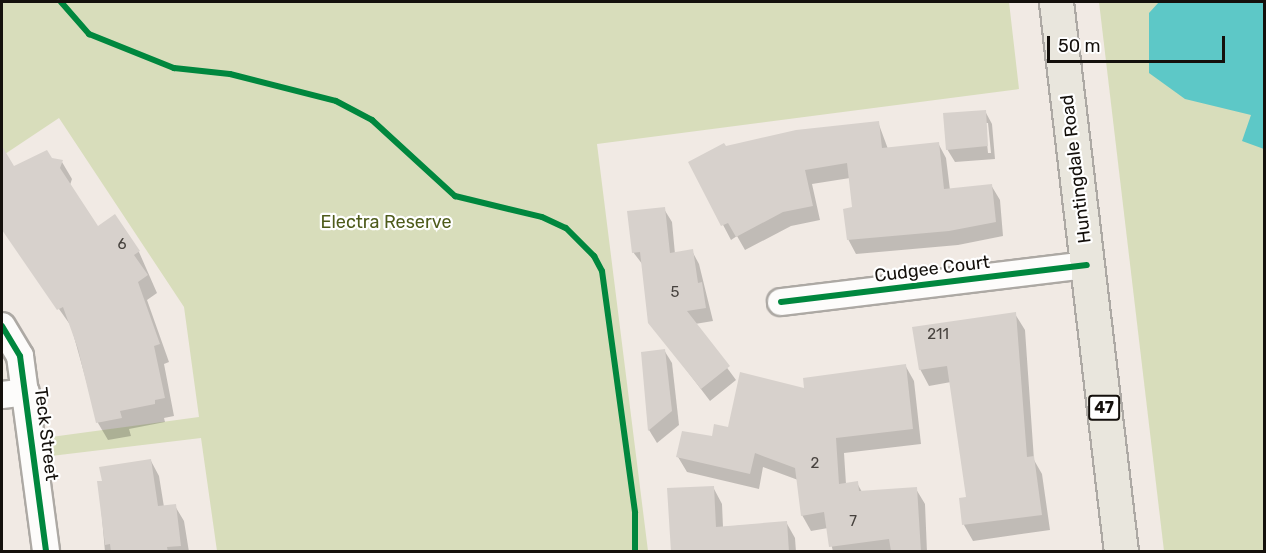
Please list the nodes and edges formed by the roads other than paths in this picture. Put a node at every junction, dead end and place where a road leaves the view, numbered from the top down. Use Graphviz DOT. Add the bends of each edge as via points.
graph roads {
  1 [pos="1055,4"];
  2 [pos="1087,265"];
  3 [pos="780,302"];
  4 [pos="2,326"];
  5 [pos="14,393"];
  6 [pos="46,552"];
  7 [pos="1120,552"];
  1 -- 2 [label="main road, Huntingdale Road / 47"];
  2 -- 3 [label="street, Cudgee Court"];
  2 -- 7 [label="main road, Huntingdale Road / 47"];
  4 -- 5 [label="street, Teck Street" via="20,356"];
  5 -- 6 [label="street, Teck Street"];
}
